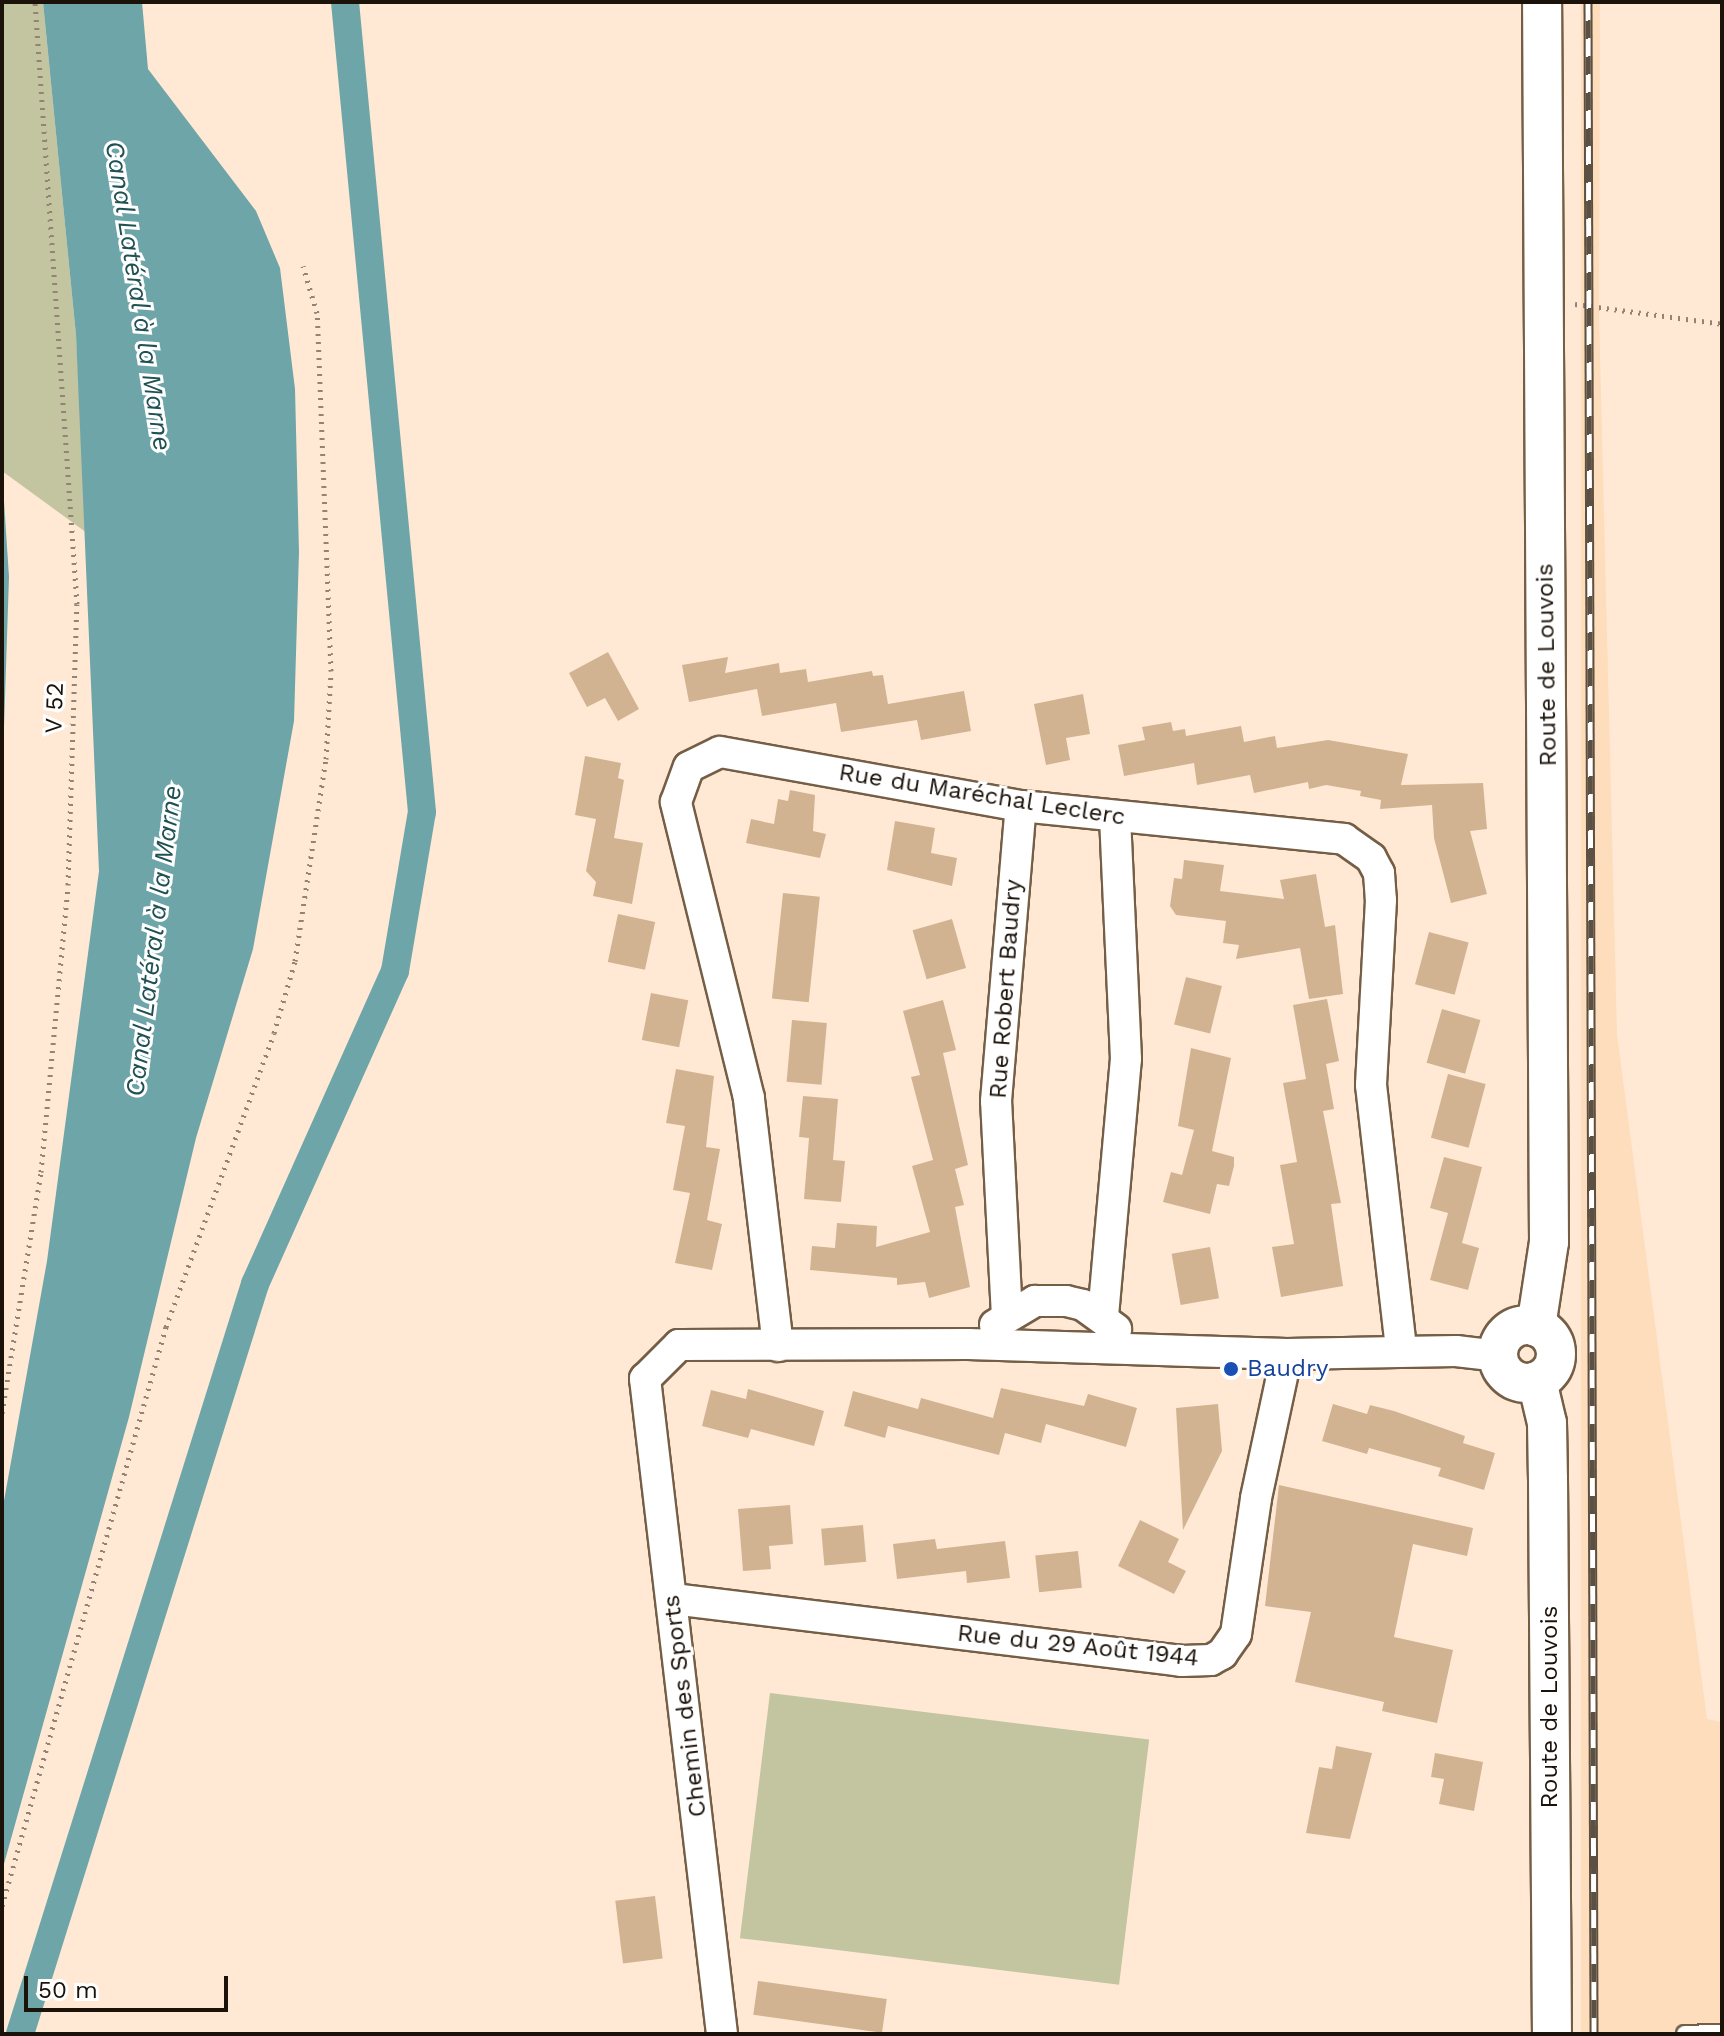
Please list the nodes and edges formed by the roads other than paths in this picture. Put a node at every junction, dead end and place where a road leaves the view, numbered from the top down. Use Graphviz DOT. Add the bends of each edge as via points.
graph roads {
  1 [pos="1542,2"];
  2 [pos="1021,806"];
  3 [pos="1115,817"];
  4 [pos="1103,1316"];
  5 [pos="1007,1317"];
  6 [pos="1536,1327"];
  7 [pos="968,1344"];
  8 [pos="778,1346"];
  9 [pos="1135,1346"];
  10 [pos="1401,1350"];
  11 [pos="1287,1354"];
  12 [pos="1498,1356"];
  13 [pos="1537,1381"];
  14 [pos="673,1599"];
  15 [pos="1722,2033"];
  16 [pos="722,2034"];
  17 [pos="1552,2034"];
  18 [pos="1685,2034"];
  1 -- 6 [label="street, Route de Louvois" via="1549,1242"];
  2 -- 3 [label="street, Rue du Maréchal Leclerc"];
  2 -- 5 [label="street, Rue Robert Baudry" via="996,1101"];
  2 -- 8 [label="street, Rue du Maréchal Leclerc" via="720,752 703,756 678,785 676,802 749,1098"];
  3 -- 4 [label="street" via="1125,1085"];
  3 -- 10 [label="street, Rue du Maréchal Leclerc" via="1344,839 1371,858 1379,873 1371,1085"];
  4 -- 5 [label="street" via="1066,1301 1035,1301"];
  4 -- 9 [label="street"];
  5 -- 7 [label="street"];
  6 -- 12 [label="street" via="1509,1331"];
  6 -- 13 [label="street" via="1550,1337 1556,1354 1551,1371"];
  7 -- 8 [label="street"];
  7 -- 9 [label="street"];
  8 -- 14 [label="street, Chemin des Sports" via="679,1345 645,1379"];
  9 -- 11 [label="street"];
  10 -- 11 [label="street"];
  10 -- 12 [label="street"];
  11 -- 14 [label="street, Rue du 29 Août 1944" via="1256,1498 1236,1634 1211,1660 1182,1661"];
  12 -- 13 [label="street" via="1511,1378"];
  13 -- 17 [label="street, Route de Louvois" via="1547,1423"];
  14 -- 16 [label="street, Chemin des Sports"];
  15 -- 18 [label="lane"];
}
